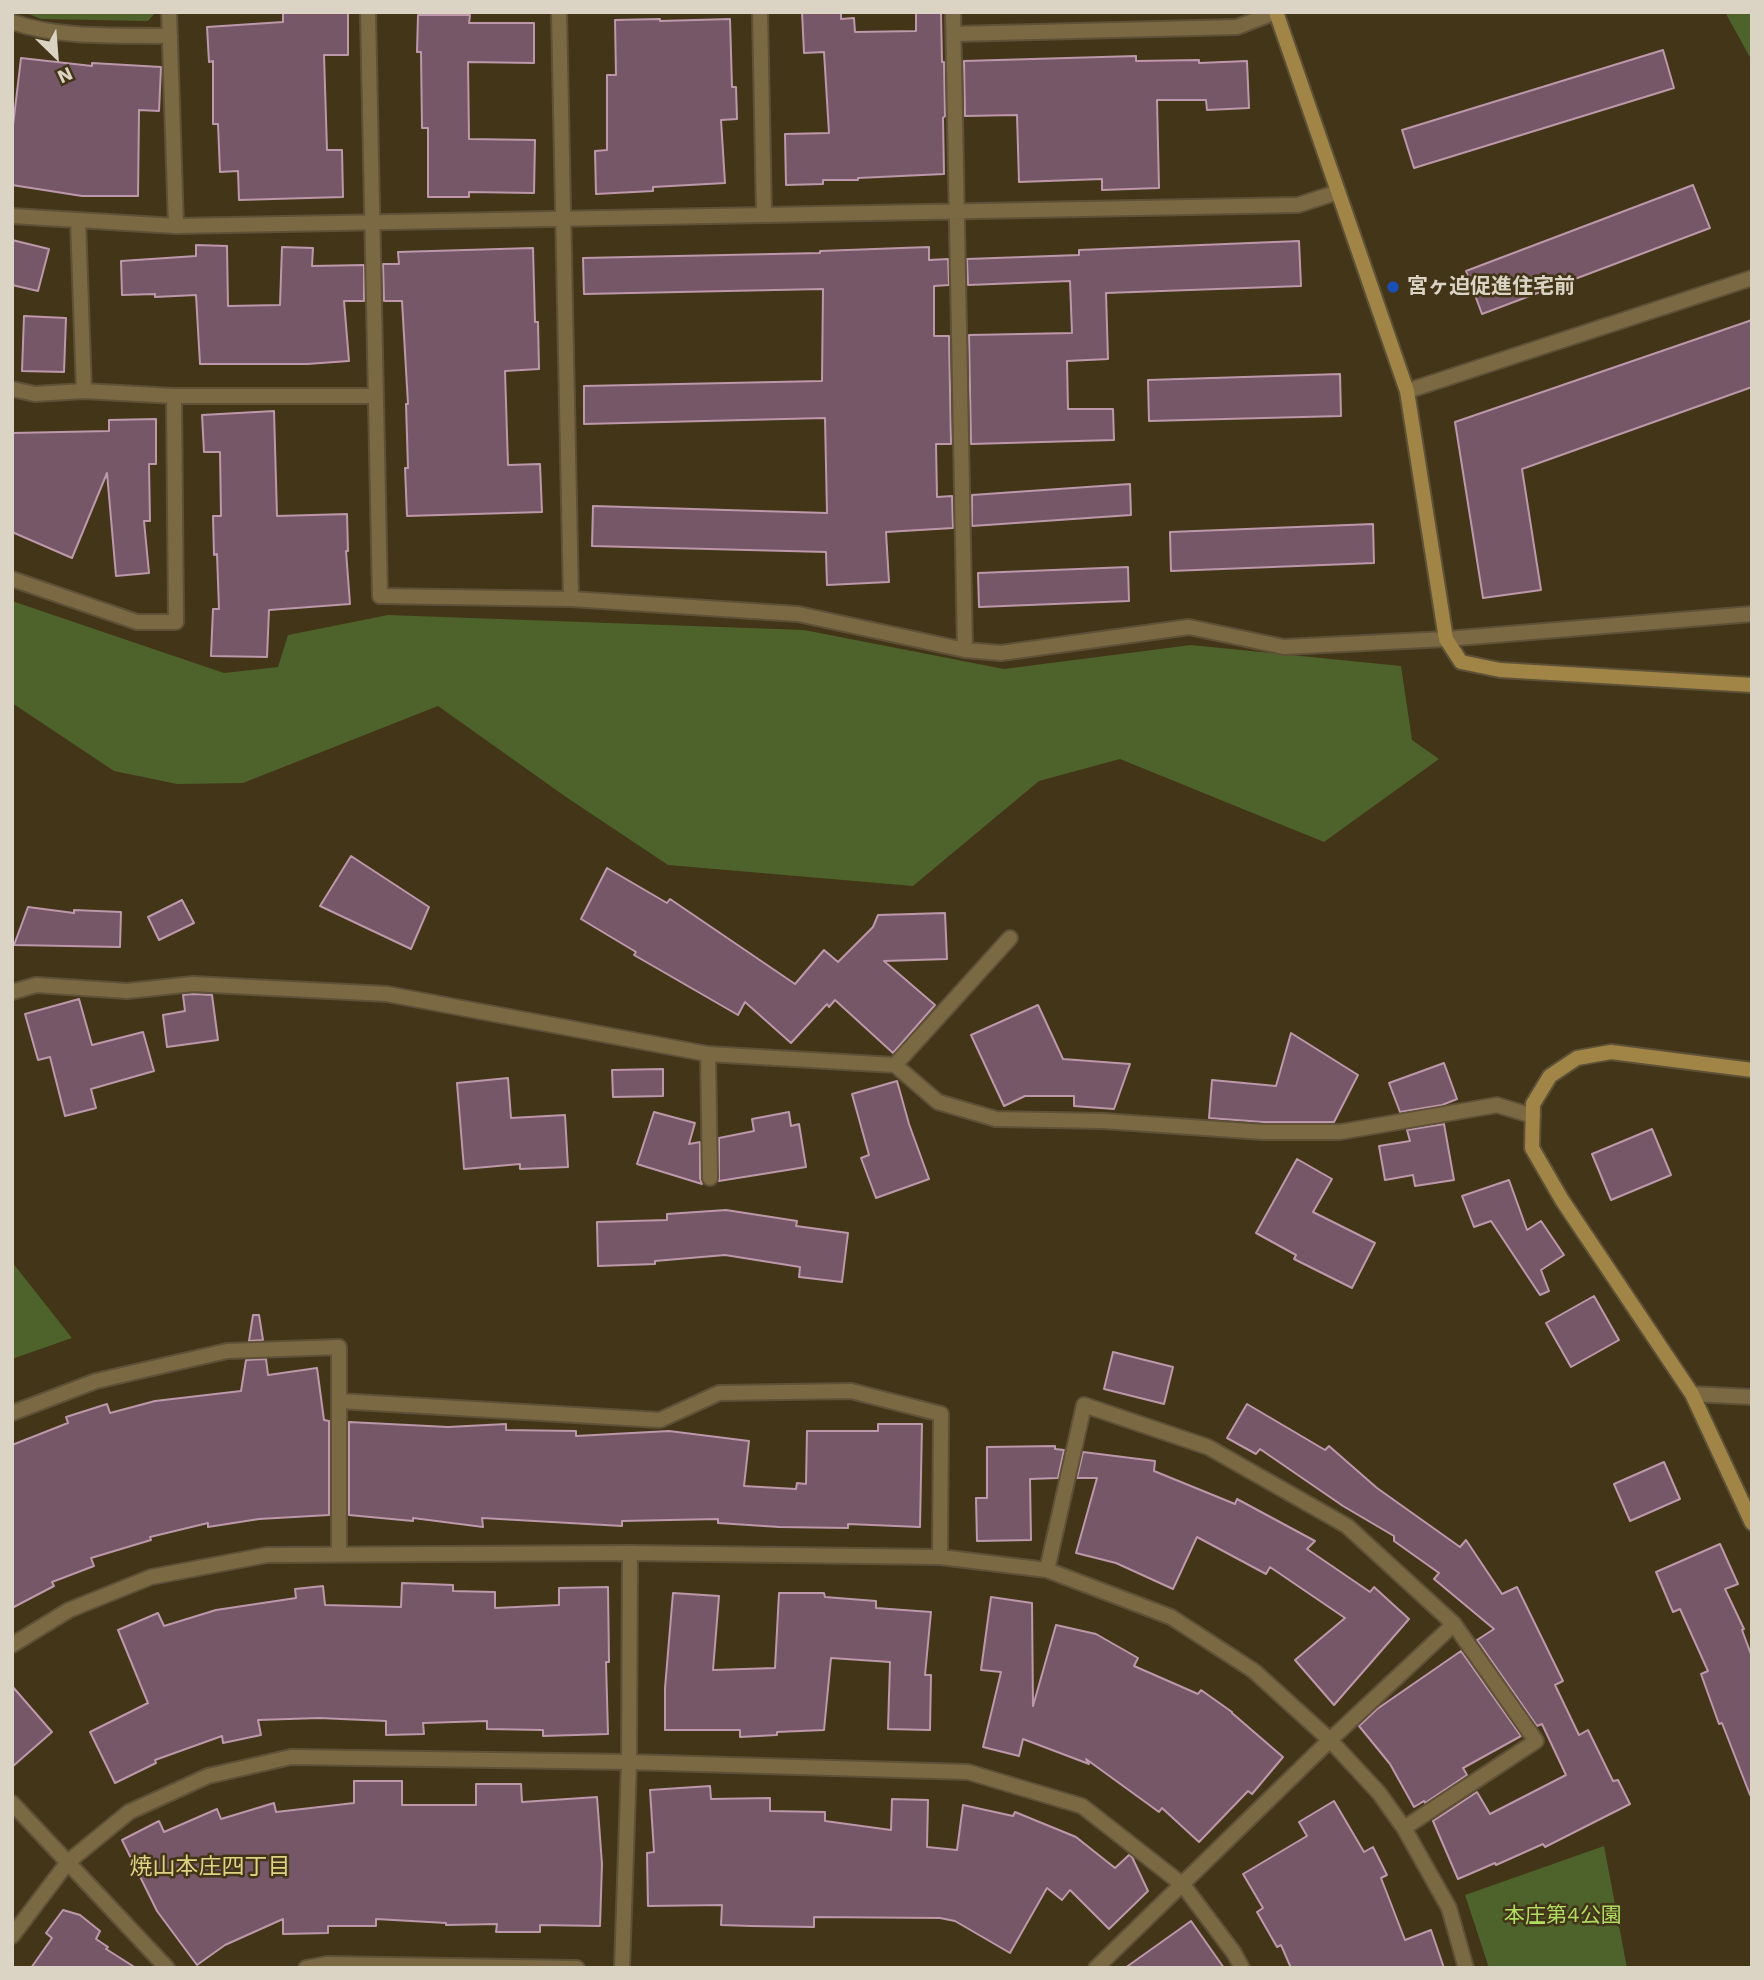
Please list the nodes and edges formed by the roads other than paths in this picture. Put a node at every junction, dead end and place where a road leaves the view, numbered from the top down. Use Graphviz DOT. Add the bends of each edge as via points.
graph roads {
  1 [pos="169,12"];
  2 [pos="368,12"];
  3 [pos="559,12"];
  4 [pos="760,12"];
  5 [pos="953,12"];
  6 [pos="1276,12"];
  7 [pos="12,22"];
  8 [pos="954,34"];
  9 [pos="170,36"];
  10 [pos="1338,192"];
  11 [pos="957,211"];
  12 [pos="764,215"];
  13 [pos="12,216"];
  14 [pos="563,218"];
  15 [pos="78,220"];
  16 [pos="372,222"];
  17 [pos="176,226"];
  18 [pos="1752,278"];
  19 [pos="12,389"];
  20 [pos="83,391"];
  21 [pos="1407,391"];
  22 [pos="174,396"];
  23 [pos="376,396"];
  24 [pos="12,579"];
  25 [pos="571,599"];
  26 [pos="1752,614"];
  27 [pos="1446,639"];
  28 [pos="965,650"];
  29 [pos="1752,685"];
  30 [pos="1010,938"];
  31 [pos="12,992"];
  32 [pos="708,1054"];
  33 [pos="895,1065"];
  34 [pos="1752,1070"];
  35 [pos="1533,1116"];
  36 [pos="710,1178"];
  37 [pos="1692,1394"];
  38 [pos="1752,1396"];
  39 [pos="339,1401"];
  40 [pos="12,1413"];
  41 [pos="1752,1523"];
  42 [pos="630,1553"];
  43 [pos="339,1554"];
  44 [pos="940,1557"];
  45 [pos="1047,1570"];
  46 [pos="1454,1623"];
  47 [pos="12,1646"];
  48 [pos="1330,1740"];
  49 [pos="629,1762"];
  50 [pos="12,1803"];
  51 [pos="1404,1828"];
  52 [pos="68,1862"];
  53 [pos="1183,1885"];
  54 [pos="12,1936"];
  55 [pos="167,1968"];
  56 [pos="306,1968"];
  57 [pos="577,1968"];
  58 [pos="622,1968"];
  59 [pos="1096,1968"];
  60 [pos="1242,1968"];
  61 [pos="1466,1968"];
  1 -- 9 [label="street"];
  2 -- 16 [label="street"];
  3 -- 14 [label="street"];
  4 -- 12 [label="street"];
  5 -- 8 [label="street"];
  6 -- 8 [label="street" via="1237,27"];
  6 -- 10 [label="street"];
  7 -- 9 [label="street" via="82,34"];
  8 -- 11 [label="street"];
  9 -- 17 [label="street"];
  10 -- 11 [label="street" via="1298,205"];
  10 -- 21 [label="street"];
  11 -- 12 [label="street"];
  11 -- 28 [label="street"];
  12 -- 14 [label="street"];
  13 -- 15 [label="street"];
  14 -- 16 [label="street"];
  14 -- 25 [label="street"];
  15 -- 17 [label="street"];
  15 -- 20 [label="street"];
  16 -- 17 [label="street"];
  16 -- 23 [label="street"];
  18 -- 21 [label="street"];
  19 -- 20 [label="street" via="35,394"];
  20 -- 22 [label="street"];
  21 -- 27 [label="street"];
  22 -- 23 [label="street"];
  22 -- 24 [label="street" via="176,622 137,622"];
  23 -- 25 [label="street" via="380,596"];
  25 -- 28 [label="street" via="798,614"];
  26 -- 27 [label="street"];
  27 -- 28 [label="street" via="1284,647 1189,627 1001,653"];
  27 -- 29 [label="street" via="1461,662 1500,670"];
  30 -- 33 [label="street"];
  31 -- 32 [label="street" via="36,985 127,991 193,985 387,994"];
  32 -- 33 [label="street"];
  32 -- 36 [label="street"];
  33 -- 35 [label="street" via="938,1102 996,1119 1340,1132 1497,1105"];
  34 -- 35 [label="street" via="1611,1052 1577,1058 1550,1076 1533,1104"];
  35 -- 37 [label="street" via="1532,1148"];
  37 -- 38 [label="street"];
  37 -- 41 [label="street"];
  39 -- 40 [label="street" via="339,1347 227,1351 96,1381"];
  39 -- 43 [label="street"];
  39 -- 44 [label="street" via="660,1420 719,1393 851,1391 916,1407 941,1414"];
  42 -- 43 [label="street"];
  42 -- 44 [label="street"];
  42 -- 49 [label="street"];
  43 -- 47 [label="street" via="267,1555 151,1577 69,1610"];
  44 -- 45 [label="street"];
  45 -- 46 [label="street" via="1084,1405 1208,1447 1347,1526"];
  45 -- 48 [label="street" via="1171,1617 1254,1671"];
  46 -- 48 [label="street"];
  46 -- 51 [label="street" via="1536,1741"];
  48 -- 51 [label="street"];
  48 -- 53 [label="street"];
  49 -- 52 [label="street" via="291,1757 208,1776 130,1812"];
  49 -- 53 [label="street" via="968,1772 1082,1806"];
  49 -- 58 [label="street"];
  50 -- 52 [label="street"];
  51 -- 61 [label="street" via="1449,1908"];
  52 -- 54 [label="street"];
  52 -- 55 [label="street"];
  53 -- 59 [label="street"];
  53 -- 60 [label="street"];
  56 -- 57 [label="street" via="327,1964"];
}
